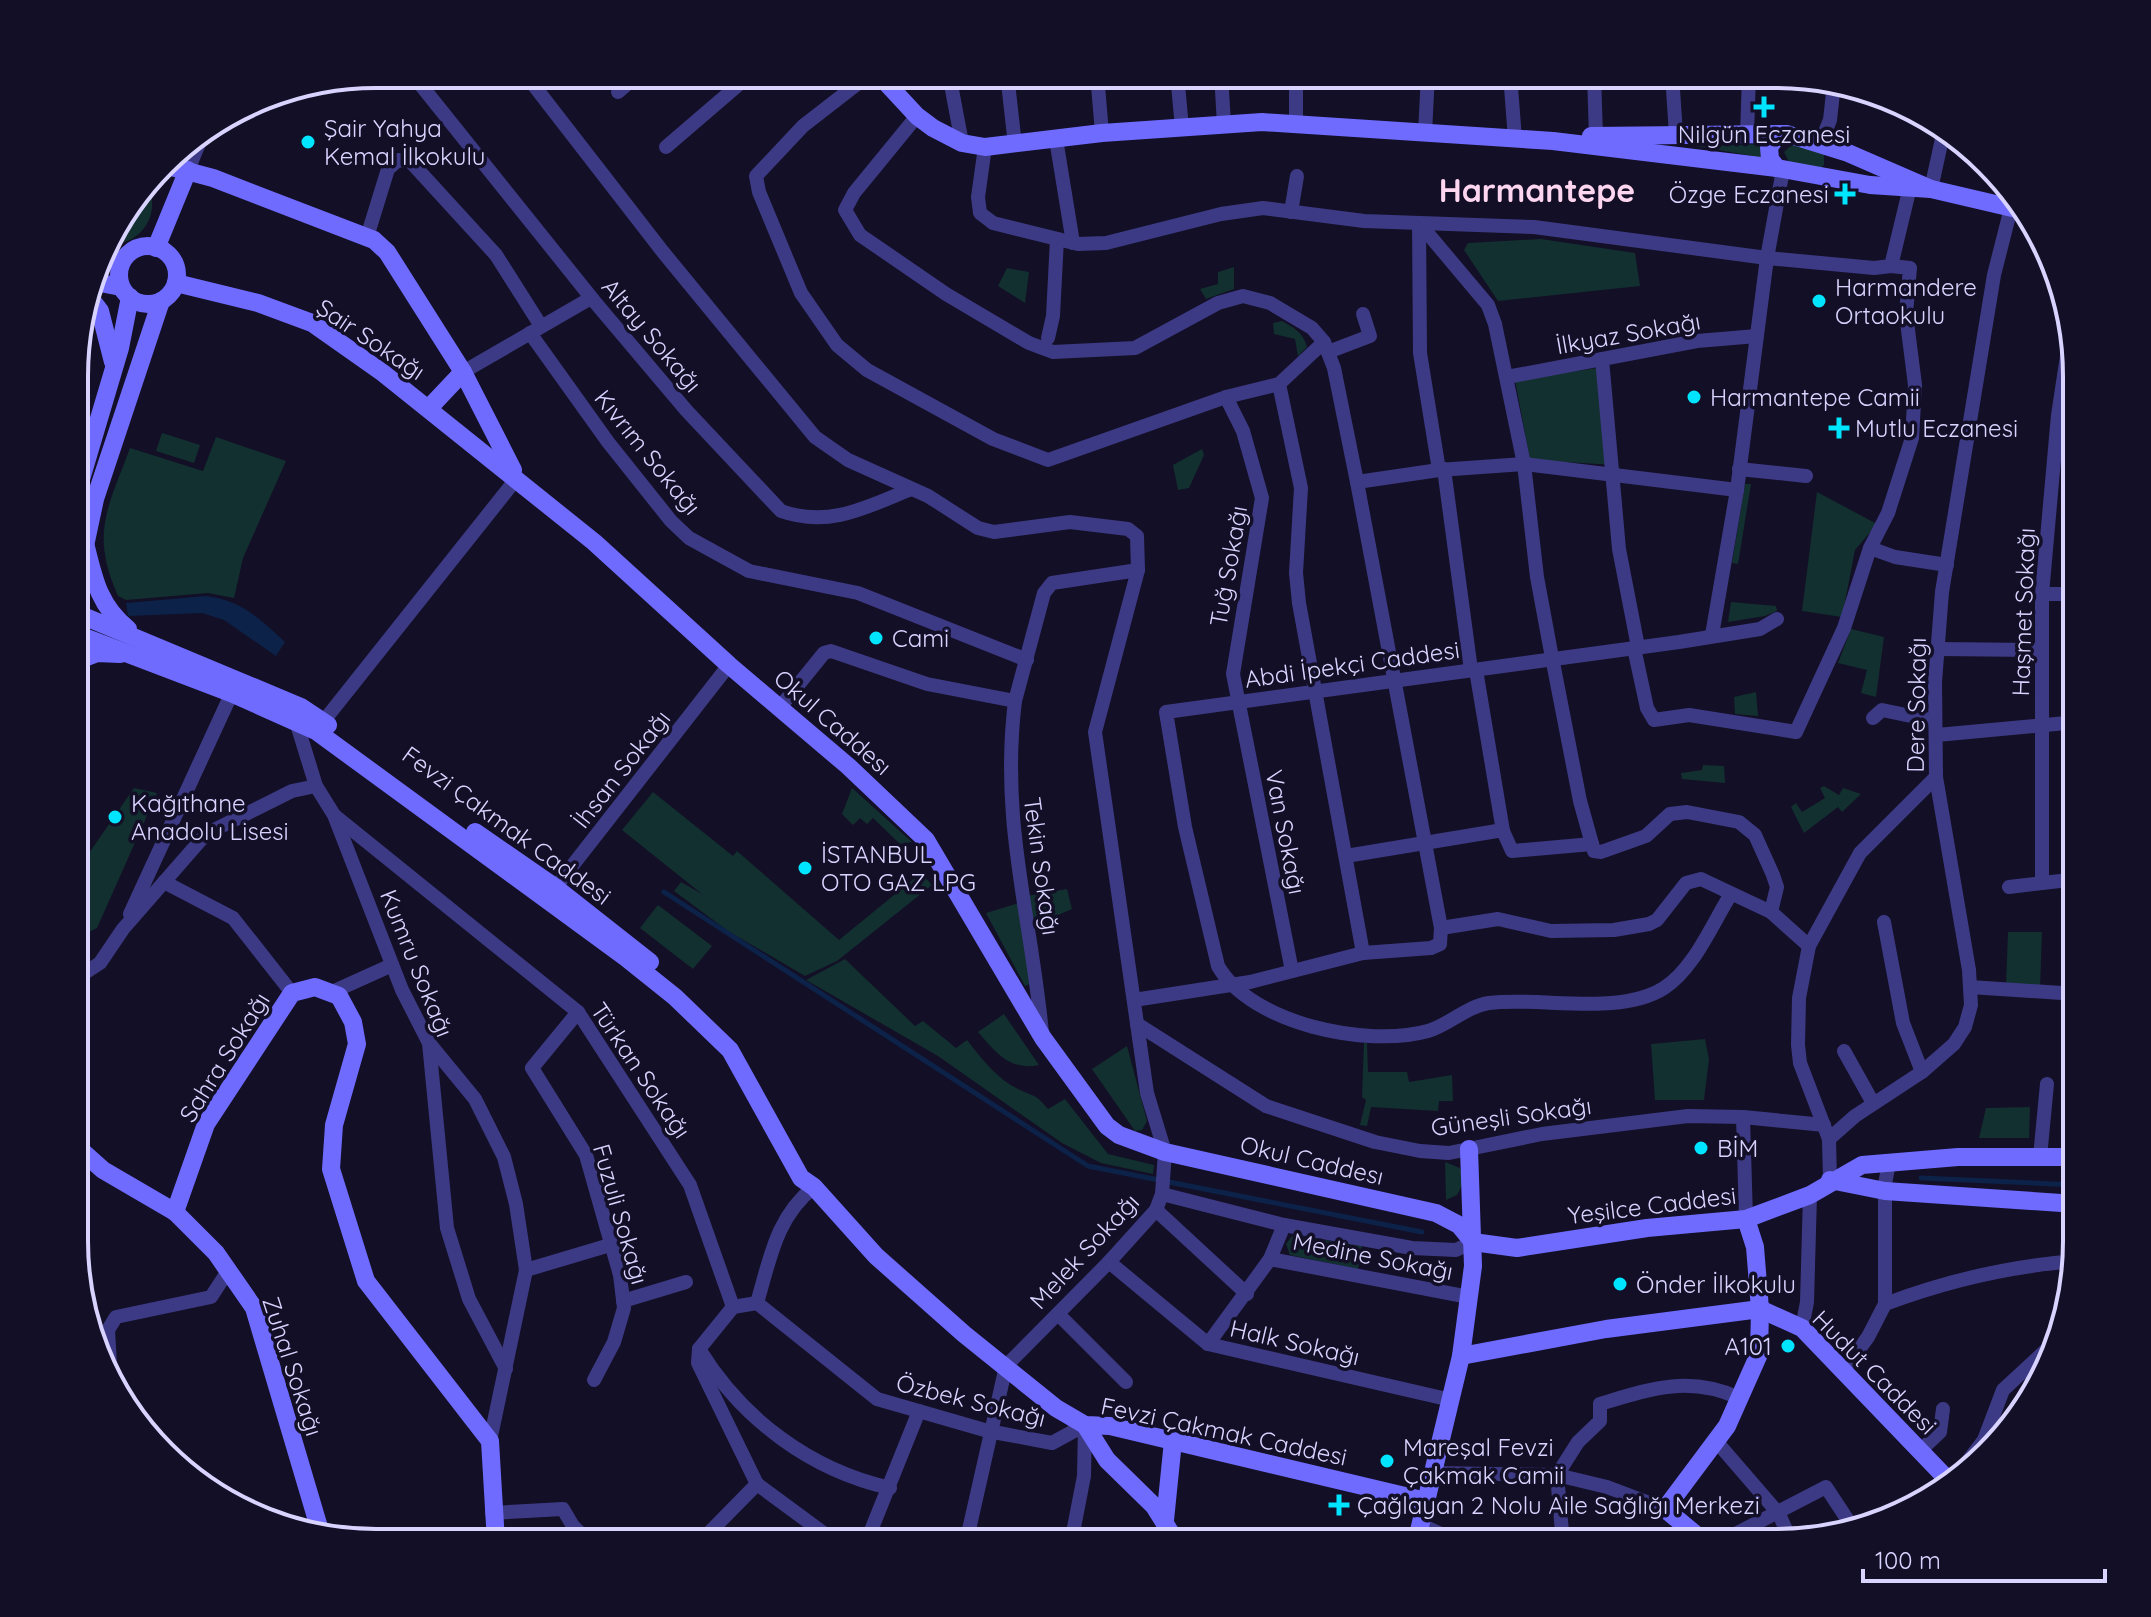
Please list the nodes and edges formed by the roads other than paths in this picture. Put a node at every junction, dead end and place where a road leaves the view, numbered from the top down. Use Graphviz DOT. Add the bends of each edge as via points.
graph roads {
  1 [pos="423,88"];
  2 [pos="536,88"];
  3 [pos="623,88"];
  4 [pos="735,88"];
  5 [pos="852,88"];
  6 [pos="891,88"];
  7 [pos="952,88"];
  8 [pos="1009,88"];
  9 [pos="1098,88"];
  10 [pos="1178,88"];
  11 [pos="1222,88"];
  12 [pos="1296,88"];
  13 [pos="1427,88"];
  14 [pos="1511,88"];
  15 [pos="1594,88"];
  16 [pos="1673,88"];
  17 [pos="1749,88"];
  18 [pos="618,92"];
  19 [pos="1833,94"];
  20 [pos="917,116"];
  21 [pos="1224,124"];
  22 [pos="1296,125"];
  23 [pos="1182,128"];
  24 [pos="1102,133"];
  25 [pos="1425,133"];
  26 [pos="1676,134"];
  27 [pos="1787,134"];
  28 [pos="1747,135"];
  29 [pos="1596,136"];
  30 [pos="1056,139"];
  31 [pos="1515,139"];
  32 [pos="1553,141"];
  33 [pos="1941,142"];
  34 [pos="962,143"];
  35 [pos="1015,145"];
  36 [pos="1825,145"];
  37 [pos="666,147"];
  38 [pos="985,147"];
  39 [pos="195,153"];
  40 [pos="177,168"];
  41 [pos="1780,169"];
  42 [pos="188,170"];
  43 [pos="1297,176"];
  44 [pos="1821,178"];
  45 [pos="1910,187"];
  46 [pos="1931,189"];
  47 [pos="2005,204"];
  48 [pos="1291,212"];
  49 [pos="2013,214"];
  50 [pos="1419,223"];
  51 [pos="367,237"];
  52 [pos="1057,239"];
  53 [pos="1073,243"];
  54 [pos="156,248"];
  55 [pos="115,255"];
  56 [pos="128,255"];
  57 [pos="1767,258"];
  58 [pos="1891,266"];
  59 [pos="176,283"];
  60 [pos="103,285"];
  61 [pos="126,292"];
  62 [pos="591,298"];
  63 [pos="161,301"];
  64 [pos="97,307"];
  65 [pos="1363,314"];
  66 [pos="536,330"];
  67 [pos="1757,336"];
  68 [pos="1048,338"];
  69 [pos="1326,347"];
  70 [pos="1602,359"];
  71 [pos="114,368"];
  72 [pos="463,372"];
  73 [pos="1507,377"];
  74 [pos="2063,382"];
  75 [pos="1279,384"];
  76 [pos="1226,397"];
  77 [pos="429,408"];
  78 [pos="88,456"];
  79 [pos="1524,464"];
  80 [pos="1739,469"];
  81 [pos="1442,470"];
  82 [pos="1612,473"];
  83 [pos="1806,476"];
  84 [pos="517,478"];
  85 [pos="1357,482"];
  86 [pos="911,489"];
  87 [pos="1737,490"];
  88 [pos="88,530"];
  89 [pos="1870,548"];
  90 [pos="88,555"];
  91 [pos="1947,565"];
  92 [pos="1138,570"];
  93 [pos="2042,594"];
  94 [pos="2063,594"];
  95 [pos="1777,619"];
  96 [pos="88,621"];
  97 [pos="1712,635"];
  98 [pos="88,637"];
  99 [pos="138,648"];
  100 [pos="1636,648"];
  101 [pos="1937,649"];
  102 [pos="2039,650"];
  103 [pos="88,656"];
  104 [pos="1554,659"];
  105 [pos="1027,660"];
  106 [pos="729,665"];
  107 [pos="1474,670"];
  108 [pos="1393,681"];
  109 [pos="234,686"];
  110 [pos="1318,690"];
  111 [pos="1015,701"];
  112 [pos="1239,701"];
  113 [pos="781,706"];
  114 [pos="295,718"];
  115 [pos="1873,718"];
  116 [pos="2063,722"];
  117 [pos="2041,723"];
  118 [pos="320,726"];
  119 [pos="1936,728"];
  120 [pos="1936,777"];
  121 [pos="316,786"];
  122 [pos="334,815"];
  123 [pos="1503,831"];
  124 [pos="1426,844"];
  125 [pos="1592,844"];
  126 [pos="1346,856"];
  127 [pos="2063,881"];
  128 [pos="164,882"];
  129 [pos="2042,883"];
  130 [pos="2009,887"];
  131 [pos="551,894"];
  132 [pos="1731,894"];
  133 [pos="1771,912"];
  134 [pos="1884,922"];
  135 [pos="1441,928"];
  136 [pos="123,929"];
  137 [pos="1809,946"];
  138 [pos="1363,953"];
  139 [pos="392,965"];
  140 [pos="88,968"];
  141 [pos="1292,971"];
  142 [pos="1230,985"];
  143 [pos="1970,987"];
  144 [pos="292,993"];
  145 [pos="330,993"];
  146 [pos="2063,993"];
  147 [pos="1134,1000"];
  148 [pos="578,1012"];
  149 [pos="1137,1024"];
  150 [pos="1043,1038"];
  151 [pos="429,1043"];
  152 [pos="1844,1051"];
  153 [pos="1922,1072"];
  154 [pos="2047,1084"];
  155 [pos="1873,1103"];
  156 [pos="1743,1117"];
  157 [pos="1827,1132"];
  158 [pos="1469,1149"];
  159 [pos="88,1155"];
  160 [pos="2040,1157"];
  161 [pos="2063,1157"];
  162 [pos="1166,1159"];
  163 [pos="1889,1163"];
  164 [pos="1830,1180"];
  165 [pos="814,1187"];
  166 [pos="1885,1191"];
  167 [pos="1162,1194"];
  168 [pos="1810,1195"];
  169 [pos="2063,1203"];
  170 [pos="1156,1210"];
  171 [pos="175,1212"];
  172 [pos="1746,1219"];
  173 [pos="1284,1225"];
  174 [pos="1473,1242"];
  175 [pos="610,1245"];
  176 [pos="1270,1259"];
  177 [pos="1109,1262"];
  178 [pos="2062,1262"];
  179 [pos="526,1270"];
  180 [pos="228,1271"];
  181 [pos="686,1282"];
  182 [pos="1247,1294"];
  183 [pos="1469,1297"];
  184 [pos="623,1301"];
  185 [pos="757,1303"];
  186 [pos="1885,1304"];
  187 [pos="733,1307"];
  188 [pos="1760,1309"];
  189 [pos="1058,1314"];
  190 [pos="1802,1328"];
  191 [pos="1208,1344"];
  192 [pos="109,1349"];
  193 [pos="699,1349"];
  194 [pos="2039,1355"];
  195 [pos="1461,1356"];
  196 [pos="1006,1366"];
  197 [pos="506,1369"];
  198 [pos="1843,1371"];
  199 [pos="594,1380"];
  200 [pos="1126,1382"];
  201 [pos="1739,1398"];
  202 [pos="1451,1400"];
  203 [pos="1943,1409"];
  204 [pos="919,1411"];
  205 [pos="1085,1425"];
  206 [pos="988,1431"];
  207 [pos="1985,1439"];
  208 [pos="490,1441"];
  209 [pos="1173,1441"];
  210 [pos="1716,1441"];
  211 [pos="1920,1451"];
  212 [pos="1433,1473"];
  213 [pos="1943,1474"];
  214 [pos="1557,1475"];
  215 [pos="757,1484"];
  216 [pos="890,1488"];
  217 [pos="1426,1501"];
  218 [pos="1665,1509"];
  219 [pos="492,1513"];
  220 [pos="1779,1514"];
  221 [pos="1847,1519"];
  222 [pos="1165,1520"];
  223 [pos="318,1522"];
  224 [pos="573,1526"];
  225 [pos="1785,1528"];
  226 [pos="494,1529"];
  227 [pos="573,1529"];
  228 [pos="576,1529"];
  229 [pos="713,1529"];
  230 [pos="818,1529"];
  231 [pos="872,1529"];
  232 [pos="969,1529"];
  233 [pos="1074,1529"];
  234 [pos="1170,1529"];
  235 [pos="1419,1529"];
  236 [pos="1562,1529"];
  237 [pos="1689,1529"];
  238 [pos="1747,1529"];
  1 -- 62 [label="street, Altay Sokağı"];
  2 -- 86 [label="street" via="815,437 848,460"];
  3 -- 18 [label="street"];
  4 -- 37 [label="street"];
  5 -- 76 [label="street" via="803,126 756,176 801,293 837,345 867,370 993,439 1048,460"];
  6 -- 20 [label="main road"];
  7 -- 34 [label="street"];
  8 -- 35 [label="street"];
  9 -- 24 [label="street"];
  10 -- 23 [label="street"];
  11 -- 21 [label="street"];
  12 -- 22 [label="street"];
  13 -- 25 [label="street"];
  14 -- 31 [label="street"];
  15 -- 29 [label="street"];
  16 -- 26 [label="street"];
  17 -- 28 [label="street"];
  19 -- 36 [label="street"];
  20 -- 34 [label="main road"];
  20 -- 69 [label="street" via="845,210 860,235 1029,343 1076,354 1135,348 1203,310 1243,296 1270,303 1312,328"];
  21 -- 22 [label="main road"];
  21 -- 23 [label="main road"];
  22 -- 25 [label="main road"];
  23 -- 24 [label="main road"];
  24 -- 30 [label="main road"];
  25 -- 31 [label="main road"];
  26 -- 28 [label="main road"];
  26 -- 29 [label="main road"];
  27 -- 28 [label="main road"];
  27 -- 36 [label="main road"];
  27 -- 41 [label="main road" via="1769,147 1770,159"];
  29 -- 32 [label="main road"];
  30 -- 35 [label="main road"];
  30 -- 53 [label="street"];
  31 -- 32 [label="main road"];
  32 -- 41 [label="main road"];
  33 -- 46 [label="street"];
  34 -- 38 [label="main road"];
  35 -- 38 [label="main road"];
  36 -- 44 [label="main road" via="1836,157 1835,168"];
  36 -- 46 [label="main road"];
  38 -- 52 [label="street" via="980,213 993,223"];
  39 -- 42 [label="street"];
  40 -- 42 [label="main road, Okul Caddesı"];
  41 -- 44 [label="main road"];
  41 -- 57 [label="street"];
  42 -- 51 [label="main road, Okul Caddesı"];
  42 -- 54 [label="main road"];
  43 -- 48 [label="street"];
  44 -- 45 [label="main road"];
  45 -- 46 [label="main road"];
  45 -- 58 [label="street"];
  46 -- 47 [label="main road"];
  48 -- 50 [label="street"];
  48 -- 53 [label="street" via="1244,209 1106,243"];
  49 -- 91 [label="street, Dere Sokağı" via="1994,275"];
  50 -- 57 [label="street" via="1534,227"];
  50 -- 73 [label="street" via="1488,305"];
  50 -- 81 [label="street" via="1420,353"];
  51 -- 66 [label="street, Kıvrım Sokağı" via="388,169 398,160 410,161 496,255"];
  51 -- 72 [label="main road, Okul Caddesı" via="387,252"];
  52 -- 53 [label="street"];
  52 -- 68 [label="street"];
  54 -- 56 [label="main road"];
  54 -- 59 [label="main road" via="173,261"];
  55 -- 56 [label="main road"];
  56 -- 61 [label="main road" via="120,270"];
  57 -- 58 [label="street"];
  57 -- 67 [label="street"];
  58 -- 89 [label="street" via="1910,268 1906,314 1915,371 1914,412 1912,438 1888,513"];
  59 -- 63 [label="main road"];
  59 -- 77 [label="main road, Şair Sokağı" via="312,323"];
  60 -- 61 [label="main road"];
  61 -- 63 [label="main road" via="146,304"];
  61 -- 71 [label="main road"];
  62 -- 66 [label="street"];
  62 -- 86 [label="street, Altay Sokağı" via="781,511 803,518 837,518"];
  63 -- 88 [label="main road"];
  64 -- 71 [label="main road"];
  65 -- 69 [label="street" via="1370,336"];
  66 -- 72 [label="street"];
  66 -- 105 [label="street, Kıvrım Sokağı" via="608,442 689,538 749,571 858,593"];
  67 -- 70 [label="street, İlkyaz Sokağı"];
  67 -- 80 [label="street"];
  69 -- 75 [label="street"];
  69 -- 85 [label="street"];
  70 -- 73 [label="street, İlkyaz Sokağı"];
  70 -- 82 [label="street"];
  71 -- 78 [label="main road"];
  72 -- 77 [label="main road"];
  72 -- 84 [label="main road, Okul Caddesı"];
  73 -- 79 [label="street"];
  74 -- 93 [label="street, Haşmet Sokağı"];
  75 -- 76 [label="street"];
  75 -- 110 [label="street" via="1301,488 1296,573"];
  76 -- 112 [label="street, Tuğ Sokağı" via="1243,431 1262,498 1233,660"];
  77 -- 84 [label="main road, Şair Sokağı"];
  79 -- 81 [label="street"];
  79 -- 82 [label="street"];
  79 -- 104 [label="street" via="1537,577"];
  80 -- 83 [label="street"];
  80 -- 87 [label="street"];
  81 -- 85 [label="street"];
  81 -- 107 [label="street"];
  82 -- 87 [label="street"];
  82 -- 100 [label="street"];
  84 -- 106 [label="main road, Okul Caddesı"];
  84 -- 118 [label="street"];
  85 -- 108 [label="street"];
  86 -- 92 [label="street" via="994,532 1070,522 1128,529 1137,536"];
  87 -- 97 [label="street"];
  89 -- 91 [label="street"];
  89 -- 100 [label="street" via="1844,628 1796,732 1689,715 1654,720"];
  90 -- 99 [label="main road" via="110,615"];
  91 -- 101 [label="street, Dere Sokağı"];
  92 -- 105 [label="street, Tekin Sokağı" via="1052,583 1044,593"];
  92 -- 147 [label="street" via="1095,732"];
  93 -- 94 [label="street"];
  93 -- 102 [label="street, Haşmet Sokağı"];
  95 -- 97 [label="street, Abdi İpekçi Caddesi" via="1760,629"];
  96 -- 99 [label="main road, Fevzi Çakmak Caddesi"];
  97 -- 100 [label="street, Abdi İpekçi Caddesi"];
  98 -- 99 [label="main road, Fevzi Çakmak Caddesi"];
  99 -- 103 [label="main road"];
  99 -- 109 [label="main road, Fevzi Çakmak Caddesi"];
  100 -- 104 [label="street, Abdi İpekçi Caddesi"];
  101 -- 102 [label="street"];
  101 -- 119 [label="street, Dere Sokağı"];
  102 -- 117 [label="street, Haşmet Sokağı"];
  104 -- 107 [label="street, Abdi İpekçi Caddesi"];
  104 -- 125 [label="street"];
  105 -- 111 [label="street, Tekin Sokağı"];
  106 -- 113 [label="main road, Okul Caddesı"];
  106 -- 131 [label="street, İhsan Sokağı"];
  107 -- 108 [label="street, Abdi İpekçi Caddesi"];
  107 -- 123 [label="street"];
  108 -- 110 [label="street, Abdi İpekçi Caddesi"];
  108 -- 124 [label="street"];
  109 -- 114 [label="main road, Fevzi Çakmak Caddesi"];
  109 -- 118 [label="main road, Fevzi Çakmak Caddesi" via="301,707"];
  109 -- 136 [label="street"];
  110 -- 112 [label="street, Abdi İpekçi Caddesi"];
  110 -- 126 [label="street"];
  111 -- 113 [label="street" via="927,684 831,651"];
  111 -- 150 [label="street, Tekin Sokağı" via="1008,754 1010,814"];
  112 -- 141 [label="street, Van Sokağı"];
  112 -- 142 [label="street, Abdi İpekçi Caddesi" via="1166,712 1211,945"];
  113 -- 150 [label="main road, Okul Caddesı" via="926,840"];
  114 -- 118 [label="main road, Fevzi Çakmak Caddesi"];
  114 -- 121 [label="street, Kumru Sokağı"];
  115 -- 119 [label="street" via="1882,710"];
  116 -- 117 [label="street"];
  117 -- 119 [label="street"];
  117 -- 129 [label="street, Haşmet Sokağı"];
  118 -- 131 [label="main road, Fevzi Çakmak Caddesi"];
  119 -- 120 [label="street, Dere Sokağı"];
  120 -- 137 [label="street" via="1860,853"];
  120 -- 143 [label="street, Dere Sokağı"];
  121 -- 122 [label="street, Kumru Sokağı"];
  121 -- 128 [label="street" via="292,791 206,834"];
  122 -- 139 [label="street, Kumru Sokağı"];
  122 -- 148 [label="street, Türkan Sokağı"];
  123 -- 124 [label="street"];
  123 -- 125 [label="street" via="1512,851"];
  124 -- 126 [label="street"];
  124 -- 135 [label="street"];
  125 -- 133 [label="street" via="1601,852 1646,836 1670,814 1739,822 1755,835 1773,875 1777,887"];
  126 -- 138 [label="street"];
  127 -- 129 [label="street"];
  128 -- 136 [label="street"];
  128 -- 144 [label="street" via="233,918"];
  129 -- 130 [label="street"];
  131 -- 165 [label="main road, Fevzi Çakmak Caddesi" via="730,1050 801,1178"];
  132 -- 133 [label="street"];
  132 -- 135 [label="street" via="1692,879 1657,920 1614,930 1551,931 1498,919"];
  132 -- 142 [label="street" via="1686,966 1664,988 1645,996 1488,1003 1439,1027 1404,1035 1329,1032 1274,1013"];
  133 -- 137 [label="street"];
  134 -- 153 [label="street" via="1903,1023"];
  135 -- 138 [label="street" via="1440,944 1431,948"];
  136 -- 140 [label="street" via="100,963"];
  137 -- 157 [label="street" via="1799,998 1798,1045"];
  138 -- 141 [label="street"];
  139 -- 145 [label="street"];
  139 -- 151 [label="street, Kumru Sokağı"];
  141 -- 142 [label="street"];
  142 -- 147 [label="street"];
  143 -- 146 [label="street"];
  143 -- 153 [label="street, Dere Sokağı" via="1965,1027"];
  144 -- 145 [label="main road, Sahra Sokağı" via="315,987"];
  144 -- 171 [label="main road, Sahra Sokağı" via="206,1124"];
  145 -- 208 [label="main road" via="339,996 353,1022 357,1044 334,1125 331,1169 366,1281"];
  147 -- 149 [label="street"];
  148 -- 175 [label="street, Fuzuli Sokağı" via="532,1068 586,1155"];
  148 -- 187 [label="street, Türkan Sokağı" via="690,1185"];
  149 -- 158 [label="street, Güneşli Sokağı" via="1243,1094 1288,1115 1420,1151"];
  149 -- 162 [label="street" via="1147,1093"];
  150 -- 162 [label="main road, Okul Caddesı" via="1107,1126"];
  151 -- 179 [label="street" via="475,1099 504,1157"];
  151 -- 197 [label="street, Kumru Sokağı" via="447,1228 469,1299"];
  152 -- 155 [label="street"];
  153 -- 155 [label="street, Dere Sokağı"];
  154 -- 160 [label="street"];
  155 -- 157 [label="street, Dere Sokağı"];
  156 -- 157 [label="street, Güneşli Sokağı"];
  156 -- 158 [label="street, Güneşli Sokağı" via="1631,1121"];
  156 -- 172 [label="street"];
  157 -- 164 [label="street"];
  158 -- 174 [label="main road"];
  159 -- 171 [label="main road, Zuhal Sokağı"];
  160 -- 161 [label="main road, Yeşilce Caddesi"];
  160 -- 163 [label="main road, Yeşilce Caddesi"];
  162 -- 167 [label="street, Melek Sokağı"];
  162 -- 174 [label="main road, Okul Caddesı" via="1436,1213 1459,1225"];
  163 -- 164 [label="main road, Yeşilce Caddesi" via="1862,1165"];
  163 -- 166 [label="street"];
  164 -- 166 [label="main road"];
  164 -- 168 [label="main road, Yeşilce Caddesi"];
  165 -- 185 [label="street" via="779,1227"];
  165 -- 196 [label="main road, Fevzi Çakmak Caddesi" via="876,1256"];
  166 -- 169 [label="main road"];
  166 -- 186 [label="street"];
  167 -- 170 [label="street, Melek Sokağı"];
  167 -- 173 [label="street"];
  168 -- 172 [label="main road, Yeşilce Caddesi"];
  168 -- 190 [label="street"];
  170 -- 177 [label="street, Melek Sokağı"];
  170 -- 182 [label="street"];
  171 -- 180 [label="main road, Zuhal Sokağı"];
  172 -- 174 [label="main road, Yeşilce Caddesi" via="1517,1248"];
  172 -- 188 [label="main road" via="1755,1247"];
  173 -- 174 [label="street" via="1412,1248 1456,1250"];
  173 -- 176 [label="street"];
  174 -- 183 [label="main road"];
  175 -- 179 [label="street"];
  175 -- 184 [label="street, Fuzuli Sokağı"];
  176 -- 182 [label="street"];
  176 -- 183 [label="street, Medine Sokağı"];
  177 -- 189 [label="street, Melek Sokağı"];
  177 -- 191 [label="street, Halk Sokağı"];
  178 -- 186 [label="street" via="1942,1283"];
  179 -- 197 [label="street"];
  180 -- 192 [label="street" via="211,1297 116,1317 108,1330"];
  180 -- 223 [label="main road, Zuhal Sokağı" via="254,1308"];
  181 -- 184 [label="street"];
  182 -- 191 [label="street"];
  183 -- 195 [label="main road"];
  184 -- 199 [label="street, Fuzuli Sokağı" via="614,1342"];
  185 -- 187 [label="street"];
  185 -- 204 [label="street, Özbek Sokağı" via="877,1399"];
  186 -- 198 [label="street"];
  187 -- 193 [label="street"];
  188 -- 190 [label="main road, Hudut Caddesi"];
  188 -- 195 [label="main road" via="1606,1329"];
  188 -- 201 [label="main road" via="1759,1354"];
  189 -- 196 [label="street, Melek Sokağı"];
  189 -- 200 [label="street"];
  190 -- 198 [label="main road, Hudut Caddesi"];
  191 -- 202 [label="street, Halk Sokağı"];
  193 -- 215 [label="street" via="698,1363"];
  193 -- 216 [label="street" via="729,1391 782,1439 826,1467"];
  194 -- 207 [label="street" via="2003,1390"];
  195 -- 202 [label="main road"];
  196 -- 205 [label="main road, Fevzi Çakmak Caddesi"];
  196 -- 206 [label="street"];
  197 -- 208 [label="street"];
  198 -- 211 [label="main road, Hudut Caddesi"];
  201 -- 210 [label="main road"];
  201 -- 214 [label="street" via="1717,1388 1661,1385 1600,1404 1600,1421 1578,1442"];
  202 -- 212 [label="main road"];
  203 -- 211 [label="street" via="1940,1432"];
  204 -- 206 [label="street, Özbek Sokağı"];
  204 -- 216 [label="street"];
  205 -- 206 [label="street, Özbek Sokağı" via="1052,1443"];
  205 -- 209 [label="main road, Fevzi Çakmak Caddesi"];
  205 -- 222 [label="main road" via="1107,1460"];
  205 -- 233 [label="street" via="1084,1476"];
  206 -- 232 [label="street"];
  208 -- 219 [label="main road"];
  209 -- 217 [label="main road, Fevzi Çakmak Caddesi"];
  209 -- 222 [label="main road"];
  210 -- 218 [label="main road"];
  210 -- 220 [label="street"];
  211 -- 213 [label="main road, Hudut Caddesi"];
  212 -- 214 [label="street"];
  212 -- 217 [label="main road"];
  214 -- 218 [label="street"];
  214 -- 236 [label="street"];
  215 -- 229 [label="street"];
  215 -- 230 [label="street"];
  216 -- 231 [label="street"];
  217 -- 235 [label="main road"];
  218 -- 237 [label="main road"];
  219 -- 224 [label="street" via="563,1509"];
  219 -- 226 [label="main road"];
  220 -- 221 [label="street" via="1826,1487"];
  220 -- 225 [label="street"];
  220 -- 238 [label="street"];
  222 -- 234 [label="main road"];
  224 -- 227 [label="street"];
  224 -- 228 [label="street"];
}
